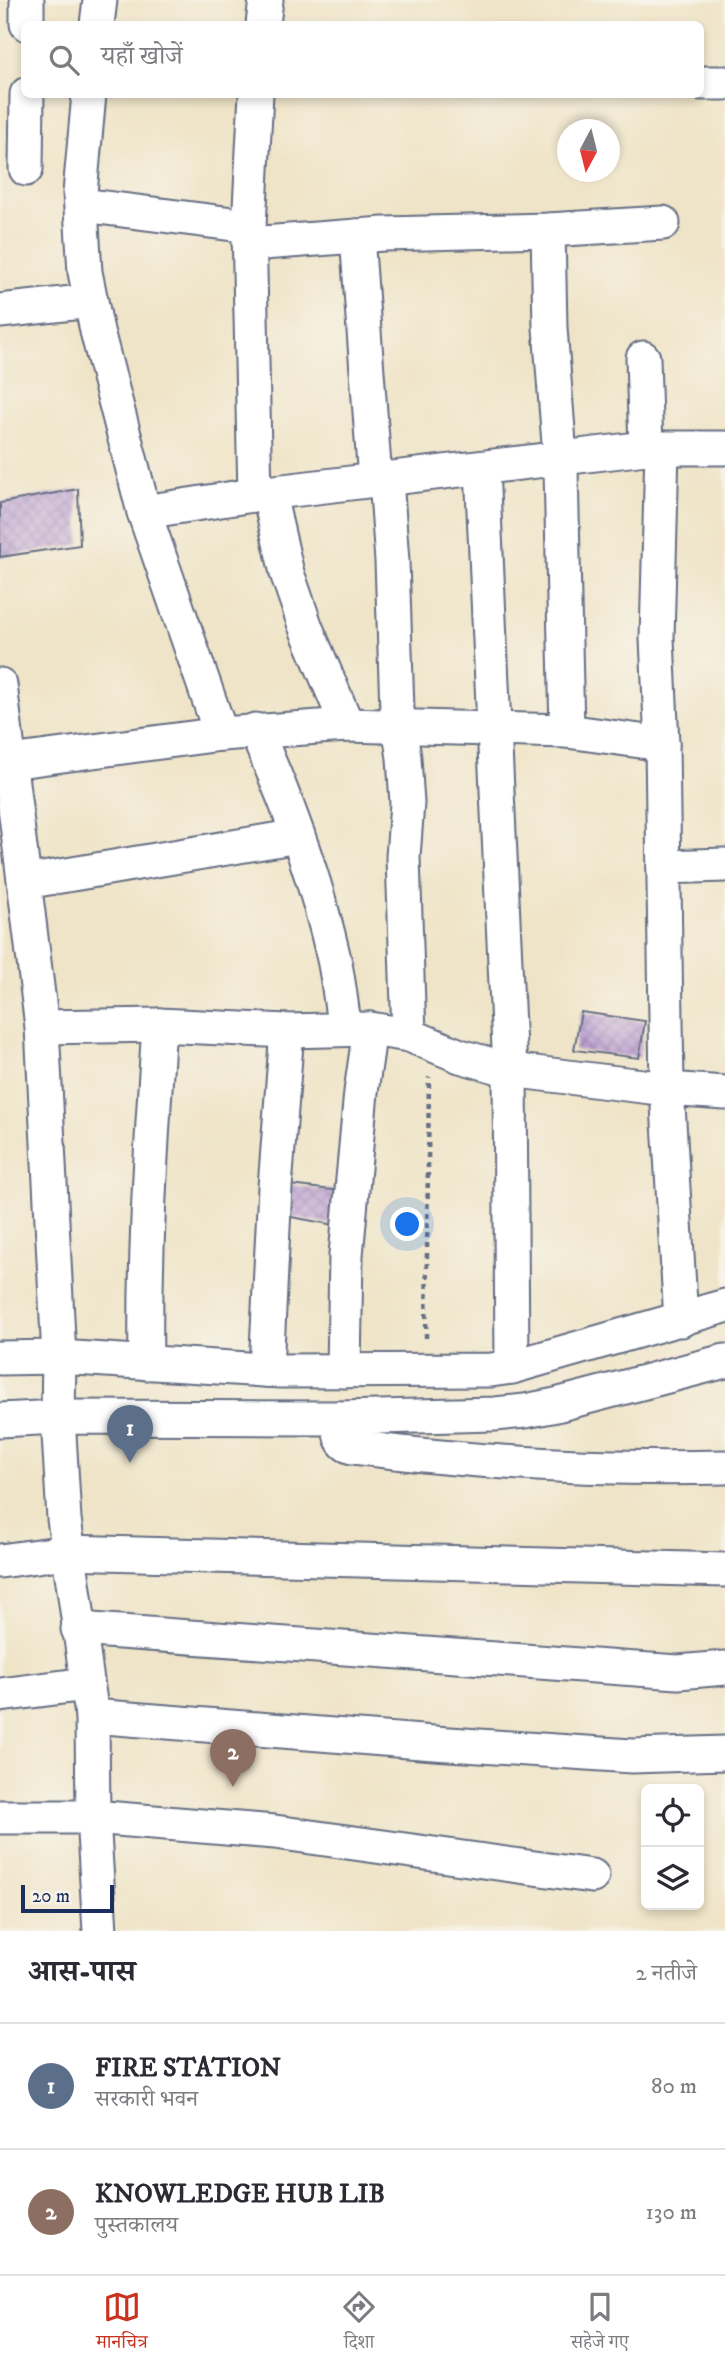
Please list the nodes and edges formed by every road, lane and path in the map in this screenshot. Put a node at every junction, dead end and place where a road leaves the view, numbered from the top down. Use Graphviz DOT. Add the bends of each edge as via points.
graph roads {
  1 [pos="27,0"];
  2 [pos="100,0"];
  3 [pos="266,0"];
  4 [pos="27,21"];
  5 [pos="97,21"];
  6 [pos="263,21"];
  7 [pos="704,83"];
  8 [pos="725,83"];
  9 [pos="27,98"];
  10 [pos="89,98"];
  11 [pos="256,98"];
  12 [pos="26,169"];
  13 [pos="82,205"];
  14 [pos="663,223"];
  15 [pos="548,230"];
  16 [pos="249,235"];
  17 [pos="356,236"];
  18 [pos="91,301"];
  19 [pos="0,311"];
  20 [pos="643,358"];
  21 [pos="654,448"];
  22 [pos="725,448"];
  23 [pos="561,458"];
  24 [pos="482,468"];
  25 [pos="380,479"];
  26 [pos="261,494"];
  27 [pos="144,512"];
  28 [pos="0,685"];
  29 [pos="347,725"];
  30 [pos="399,725"];
  31 [pos="495,729"];
  32 [pos="256,730"];
  33 [pos="567,731"];
  34 [pos="221,734"];
  35 [pos="663,744"];
  36 [pos="10,762"];
  37 [pos="298,836"];
  38 [pos="725,865"];
  39 [pos="664,867"];
  40 [pos="25,882"];
  41 [pos="159,1025"];
  42 [pos="42,1027"];
  43 [pos="357,1029"];
  44 [pos="287,1031"];
  45 [pos="421,1040"];
  46 [pos="510,1069"];
  47 [pos="667,1089"];
  48 [pos="725,1093"];
  49 [pos="725,1306"];
  50 [pos="681,1320"];
  51 [pos="0,1357"];
  52 [pos="59,1357"];
  53 [pos="725,1361"];
  54 [pos="146,1363"];
  55 [pos="512,1367"];
  56 [pos="266,1370"];
  57 [pos="426,1370"];
  58 [pos="344,1371"];
  59 [pos="58,1417"];
  60 [pos="339,1418"];
  61 [pos="0,1420"];
  62 [pos="725,1467"];
  63 [pos="67,1552"];
  64 [pos="0,1561"];
  65 [pos="725,1570"];
  66 [pos="78,1629"];
  67 [pos="725,1668"];
  68 [pos="0,1695"];
  69 [pos="89,1700"];
  70 [pos="725,1753"];
  71 [pos="0,1817"];
  72 [pos="93,1817"];
  73 [pos="592,1876"];
  74 [pos="100,1931"];
  1 -- 4 [label="street"];
  2 -- 5 [label="street"];
  3 -- 6 [label="street"];
  7 -- 8 [label="street"];
  9 -- 12 [label="street"];
  10 -- 13 [label="street"];
  11 -- 16 [label="street"];
  13 -- 16 [label="street"];
  13 -- 18 [label="street"];
  14 -- 15 [label="street"];
  15 -- 17 [label="street"];
  15 -- 23 [label="street" via="550,328"];
  16 -- 17 [label="street"];
  16 -- 26 [label="street"];
  17 -- 25 [label="street"];
  18 -- 19 [label="street"];
  18 -- 27 [label="street"];
  20 -- 21 [label="street"];
  21 -- 22 [label="street"];
  21 -- 23 [label="street"];
  21 -- 35 [label="street"];
  23 -- 24 [label="street"];
  23 -- 33 [label="street"];
  24 -- 25 [label="street"];
  24 -- 31 [label="street"];
  25 -- 26 [label="street"];
  25 -- 30 [label="street"];
  26 -- 27 [label="street"];
  26 -- 29 [label="street" via="269,495 287,573"];
  27 -- 34 [label="street"];
  28 -- 36 [label="street"];
  29 -- 30 [label="street"];
  29 -- 32 [label="street"];
  30 -- 31 [label="street"];
  30 -- 45 [label="street" via="407,803 403,857"];
  31 -- 33 [label="street"];
  31 -- 46 [label="street"];
  32 -- 34 [label="street"];
  32 -- 37 [label="street"];
  33 -- 35 [label="street"];
  34 -- 36 [label="street"];
  35 -- 39 [label="street"];
  36 -- 40 [label="street"];
  37 -- 40 [label="street"];
  37 -- 43 [label="street"];
  38 -- 39 [label="street"];
  39 -- 47 [label="street"];
  40 -- 42 [label="street"];
  41 -- 42 [label="street"];
  41 -- 44 [label="street"];
  41 -- 54 [label="street" via="150,1142"];
  42 -- 52 [label="street"];
  43 -- 44 [label="street"];
  43 -- 45 [label="street"];
  43 -- 58 [label="street" via="361,1092 346,1255"];
  44 -- 56 [label="street"];
  45 -- 46 [label="street"];
  45 -- 57 [label="path" via="429,1078"];
  46 -- 47 [label="street"];
  46 -- 55 [label="street"];
  47 -- 48 [label="street"];
  47 -- 50 [label="street"];
  49 -- 50 [label="street"];
  50 -- 55 [label="street"];
  51 -- 52 [label="street"];
  52 -- 54 [label="street"];
  52 -- 59 [label="street"];
  53 -- 60 [label="street" via="525,1411"];
  54 -- 56 [label="street"];
  55 -- 57 [label="street"];
  56 -- 58 [label="street"];
  57 -- 58 [label="street"];
  59 -- 60 [label="street"];
  59 -- 61 [label="street"];
  59 -- 63 [label="street"];
  60 -- 62 [label="street" via="341,1441 352,1447 518,1464"];
  63 -- 64 [label="street"];
  63 -- 65 [label="street"];
  63 -- 66 [label="street"];
  66 -- 67 [label="street" via="678,1672"];
  66 -- 69 [label="street"];
  68 -- 69 [label="street"];
  69 -- 70 [label="street" via="605,1755"];
  69 -- 72 [label="street"];
  71 -- 72 [label="street"];
  72 -- 73 [label="street" via="275,1832"];
  72 -- 74 [label="street"];
}
